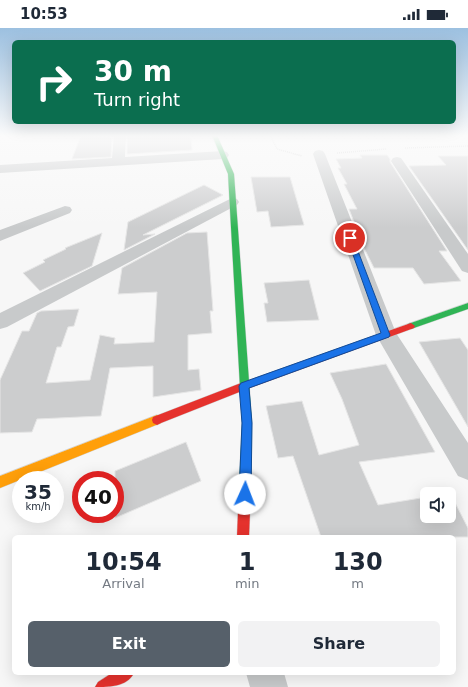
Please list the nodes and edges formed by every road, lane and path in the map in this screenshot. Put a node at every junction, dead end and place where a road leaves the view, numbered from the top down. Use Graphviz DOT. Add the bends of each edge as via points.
graph roads {
  1 [pos="55,166"];
  2 [pos="228,166"];
  3 [pos="323,166"];
  4 [pos="405,166"];
  5 [pos="0,169"];
  6 [pos="232,202"];
  7 [pos="65,210"];
  8 [pos="0,236"];
  9 [pos="468,267"];
  10 [pos="468,306"];
  11 [pos="0,322"];
  12 [pos="386,335"];
  13 [pos="244,386"];
  14 [pos="468,467"];
  15 [pos="0,482"];
  16 [pos="244,535"];
  17 [pos="123,675"];
  18 [pos="266,675"];
  19 [pos="103,687"];
  20 [pos="269,687"];
  1 -- 5 [label="street"];
  2 -- 6 [label="street" via="231,174"];
  3 -- 12 [label="street"];
  4 -- 9 [label="street"];
  6 -- 11 [label="street"];
  6 -- 13 [label="street"];
  7 -- 8 [label="street"];
  10 -- 12 [label="street"];
  12 -- 13 [label="street"];
  12 -- 14 [label="street"];
  13 -- 15 [label="street"];
  13 -- 16 [label="street" via="247,423"];
  17 -- 19 [label="street"];
  18 -- 20 [label="street"];
}
